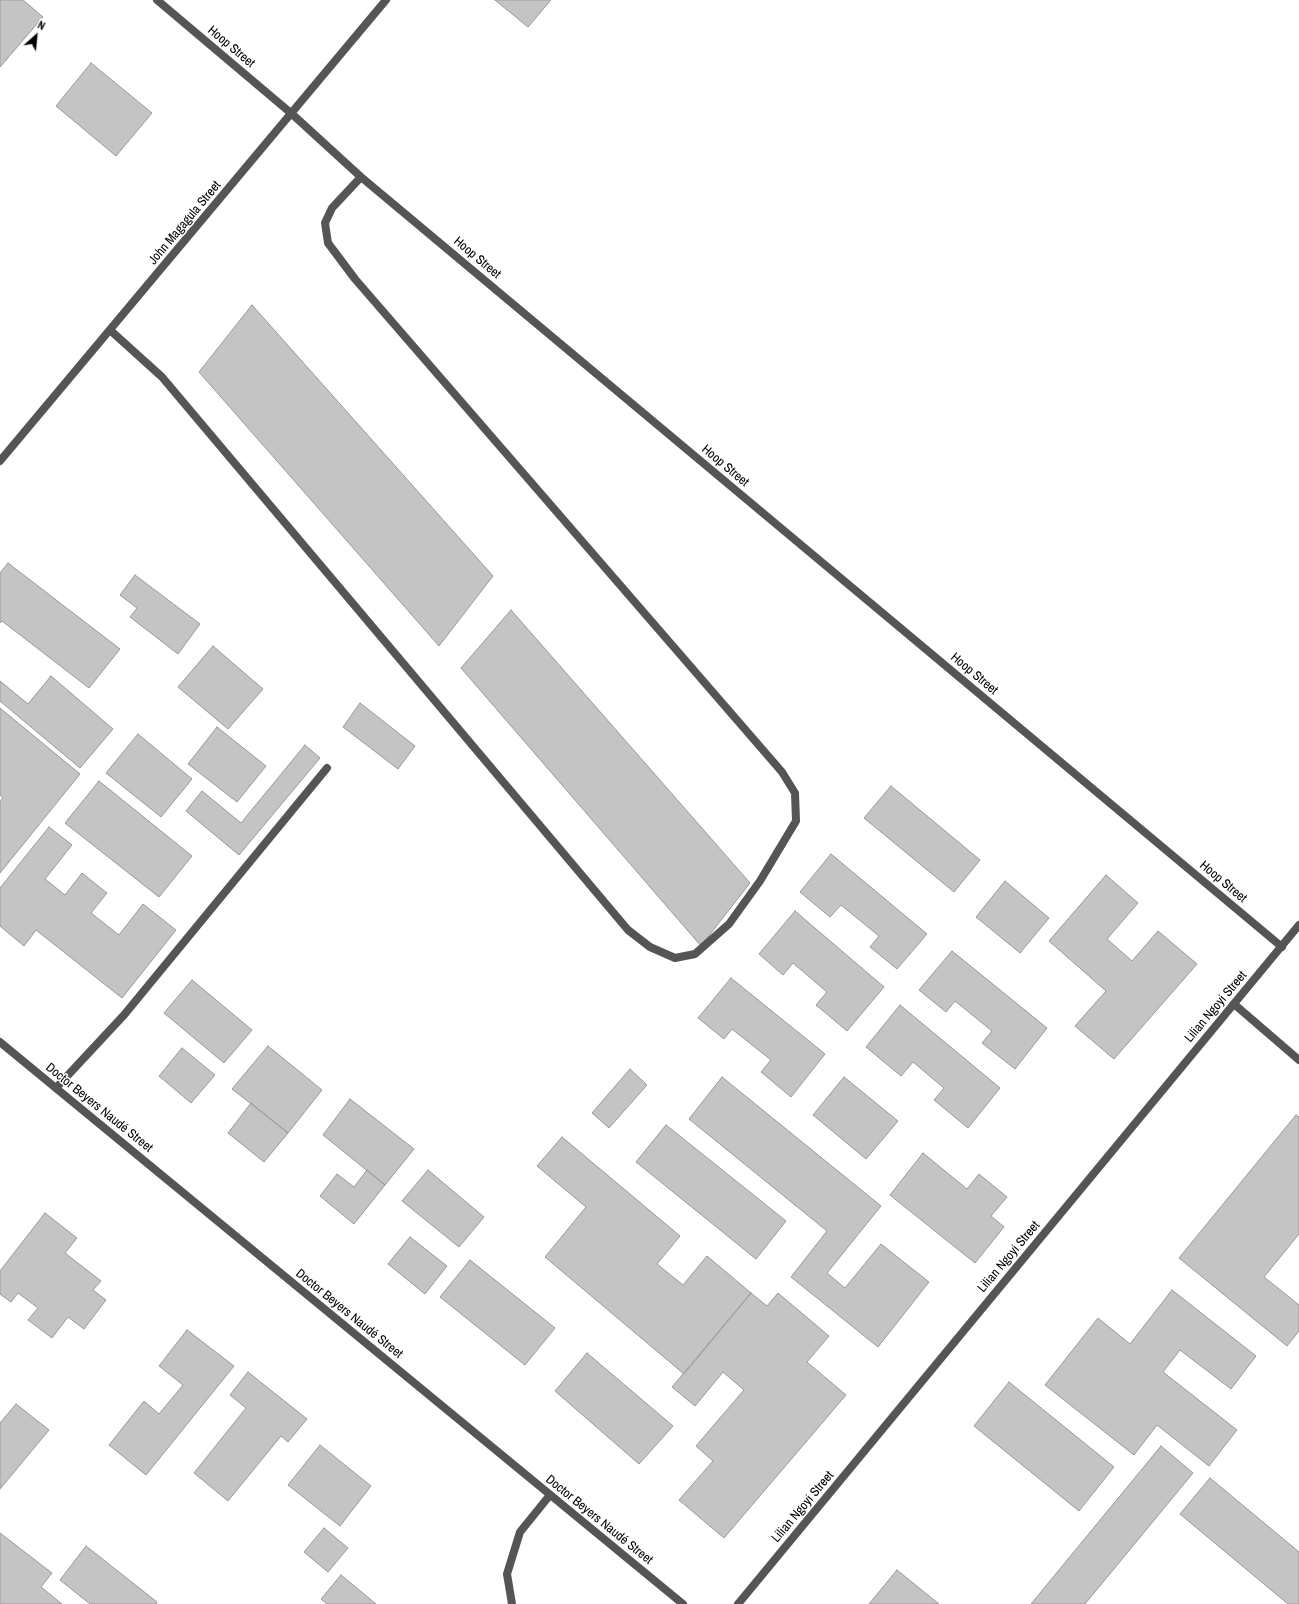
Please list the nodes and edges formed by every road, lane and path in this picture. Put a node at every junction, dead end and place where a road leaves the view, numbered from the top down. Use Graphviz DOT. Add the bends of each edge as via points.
graph roads {
  1 [pos="157,0"];
  2 [pos="386,0"];
  3 [pos="292,114"];
  4 [pos="362,177"];
  5 [pos="110,330"];
  6 [pos="0,461"];
  7 [pos="327,768"];
  8 [pos="1299,926"];
  9 [pos="1282,947"];
  10 [pos="1234,1004"];
  11 [pos="0,1042"];
  12 [pos="1299,1060"];
  13 [pos="56,1088"];
  14 [pos="550,1495"];
  15 [pos="512,1604"];
  16 [pos="683,1604"];
  17 [pos="738,1604"];
  1 -- 3 [label="street, Hoop Street"];
  2 -- 3 [label="street, John Magagula Street"];
  3 -- 4 [label="street, Hoop Street"];
  3 -- 5 [label="street, John Magagula Street"];
  4 -- 5 [label="street" via="332,208 325,223 328,243 355,278 782,772 795,792 796,821 760,881 729,924 695,954 675,958 650,947 628,930 162,377"];
  4 -- 9 [label="street, Hoop Street"];
  5 -- 6 [label="street, John Magagula Street"];
  7 -- 13 [label="street" via="124,1015"];
  8 -- 9 [label="street, Lilian Ngoyi Street"];
  9 -- 10 [label="street, Lilian Ngoyi Street"];
  10 -- 12 [label="street"];
  10 -- 17 [label="street, Lilian Ngoyi Street"];
  11 -- 13 [label="street, Doctor Beyers Naudé Street"];
  13 -- 14 [label="street, Doctor Beyers Naudé Street"];
  14 -- 15 [label="street" via="520,1532 507,1574"];
  14 -- 16 [label="street, Doctor Beyers Naudé Street"];
}
